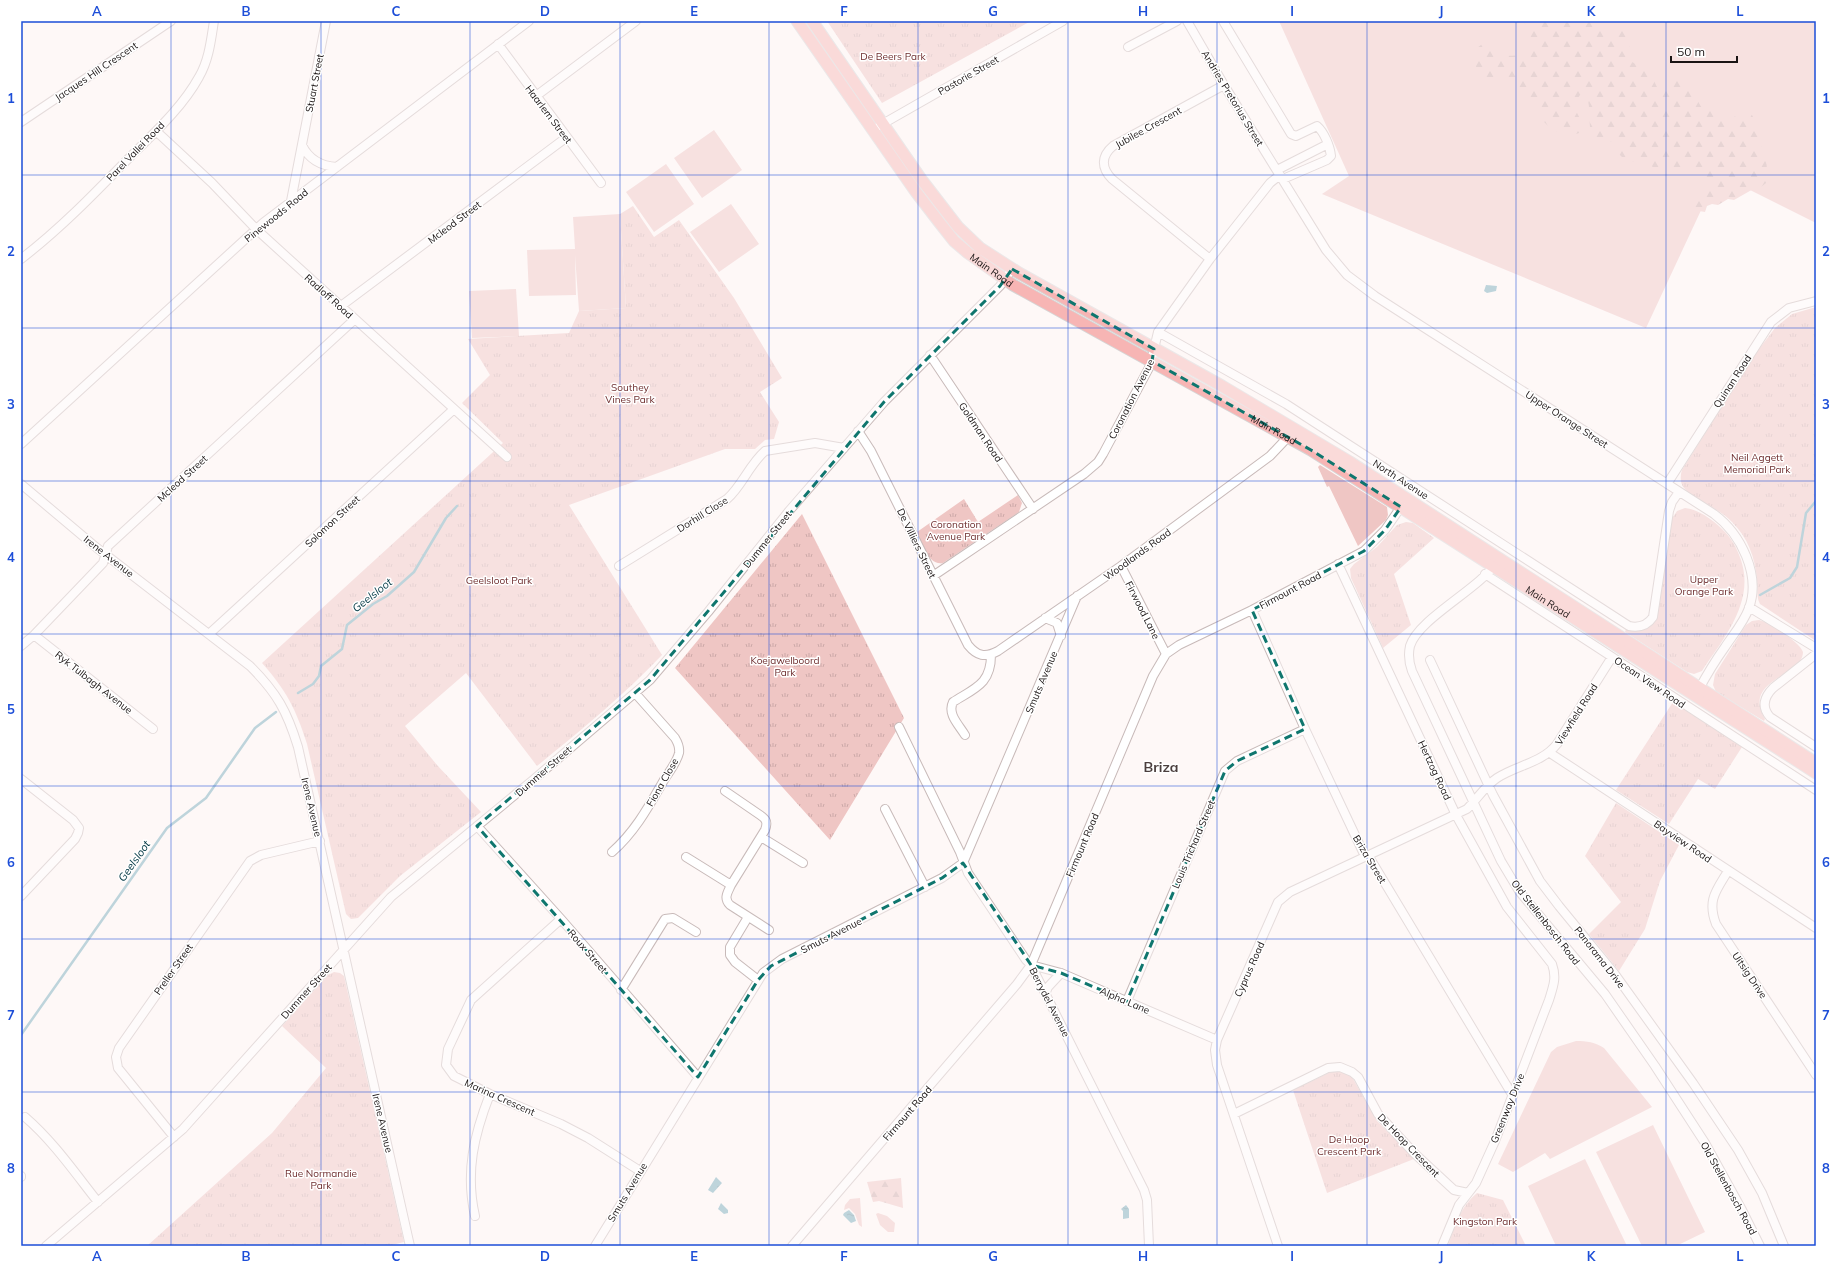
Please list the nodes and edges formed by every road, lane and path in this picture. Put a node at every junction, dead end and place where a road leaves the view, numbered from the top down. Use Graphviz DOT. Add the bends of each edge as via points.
graph roads {
  1 [pos="171,21"];
  2 [pos="326,21"];
  3 [pos="529,21"];
  4 [pos="636,21"];
  5 [pos="797,21"];
  6 [pos="812,21"];
  7 [pos="1063,21"];
  8 [pos="1176,21"];
  9 [pos="1187,21"];
  10 [pos="1223,21"];
  11 [pos="212,23"];
  12 [pos="498,44"];
  13 [pos="1128,47"];
  14 [pos="1224,85"];
  15 [pos="536,96"];
  16 [pos="21,122"];
  17 [pos="878,126"];
  18 [pos="156,131"];
  19 [pos="567,137"];
  20 [pos="1328,144"];
  21 [pos="302,145"];
  22 [pos="337,167"];
  23 [pos="1280,175"];
  24 [pos="601,183"];
  25 [pos="291,201"];
  26 [pos="256,229"];
  27 [pos="21,259"];
  28 [pos="1210,259"];
  29 [pos="1012,269"];
  30 [pos="1004,280"];
  31 [pos="1816,301"];
  32 [pos="341,306"];
  33 [pos="355,319"];
  34 [pos="1158,332"];
  35 [pos="930,355"];
  36 [pos="1153,355"];
  37 [pos="454,409"];
  38 [pos="858,432"];
  39 [pos="1288,437"];
  40 [pos="21,444"];
  41 [pos="844,448"];
  42 [pos="507,457"];
  43 [pos="21,484"];
  44 [pos="1667,484"];
  45 [pos="1679,492"];
  46 [pos="1404,503"];
  47 [pos="1033,509"];
  48 [pos="105,554"];
  49 [pos="1496,562"];
  50 [pos="1338,564"];
  51 [pos="618,566"];
  52 [pos="1121,566"];
  53 [pos="1485,574"];
  54 [pos="933,576"];
  55 [pos="1078,596"];
  56 [pos="1749,607"];
  57 [pos="1252,610"];
  58 [pos="1045,618"];
  59 [pos="209,634"];
  60 [pos="34,635"];
  61 [pos="1061,636"];
  62 [pos="21,646"];
  63 [pos="1816,648"];
  64 [pos="1166,654"];
  65 [pos="1816,654"];
  66 [pos="991,655"];
  67 [pos="1612,657"];
  68 [pos="1430,660"];
  69 [pos="1697,692"];
  70 [pos="635,693"];
  71 [pos="899,727"];
  72 [pos="153,728"];
  73 [pos="1305,729"];
  74 [pos="965,735"];
  75 [pos="1816,747"];
  76 [pos="1550,753"];
  77 [pos="1816,763"];
  78 [pos="1816,773"];
  79 [pos="21,779"];
  80 [pos="1489,786"];
  81 [pos="1816,790"];
  82 [pos="725,792"];
  83 [pos="1473,801"];
  84 [pos="885,809"];
  85 [pos="1456,815"];
  86 [pos="477,826"];
  87 [pos="761,837"];
  88 [pos="320,841"];
  89 [pos="612,852"];
  90 [pos="1368,856"];
  91 [pos="686,857"];
  92 [pos="803,863"];
  93 [pos="963,863"];
  94 [pos="1728,871"];
  95 [pos="731,885"];
  96 [pos="925,887"];
  97 [pos="21,896"];
  98 [pos="748,917"];
  99 [pos="561,919"];
  100 [pos="1816,928"];
  101 [pos="769,930"];
  102 [pos="696,932"];
  103 [pos="344,949"];
  104 [pos="1552,964"];
  105 [pos="1031,965"];
  106 [pos="1061,973"];
  107 [pos="758,980"];
  108 [pos="621,990"];
  109 [pos="1046,992"];
  110 [pos="1126,1001"];
  111 [pos="1217,1040"];
  112 [pos="1816,1075"];
  113 [pos="698,1077"];
  114 [pos="490,1094"];
  115 [pos="1513,1096"];
  116 [pos="1234,1114"];
  117 [pos="25,1116"];
  118 [pos="174,1137"];
  119 [pos="640,1171"];
  120 [pos="1468,1193"];
  121 [pos="98,1202"];
  122 [pos="475,1216"];
  123 [pos="52,1244"];
  124 [pos="410,1246"];
  125 [pos="595,1246"];
  126 [pos="792,1246"];
  127 [pos="1149,1246"];
  128 [pos="1278,1246"];
  129 [pos="1442,1246"];
  130 [pos="1760,1246"];
  131 [pos="1784,1246"];
  1 -- 16 [label="street, Jacques Hill Crescent"];
  2 -- 21 [label="street, Stuart Street"];
  3 -- 12 [label="street, Pinewoods Road"];
  4 -- 15 [label="street"];
  5 -- 17 [label="main road, Main Road"];
  6 -- 17 [label="main road, Main Road"];
  7 -- 17 [label="street, Pastorie Street"];
  8 -- 13 [label="street"];
  9 -- 14 [label="street, Andries Pretorius Street"];
  10 -- 20 [label="street" via="1291,134 1296,136 1317,126"];
  11 -- 18 [label="street, Parel Vallei Road" via="208,54 200,76"];
  12 -- 15 [label="street, Haarlem Street"];
  12 -- 22 [label="street, Pinewoods Road"];
  14 -- 23 [label="street, Andries Pretorius Street"];
  14 -- 28 [label="street, Jubilee Crescent" via="1113,146 1103,159 1105,170 1112,179"];
  15 -- 19 [label="street, Haarlem Street"];
  17 -- 29 [label="main road, Main Road" via="958,228 980,248"];
  17 -- 30 [label="main road, Main Road" via="916,192 954,241"];
  18 -- 26 [label="street, Radloff Road" via="212,183"];
  18 -- 27 [label="street, Parel Vallei Road" via="65,222"];
  19 -- 24 [label="street, Haarlem Street"];
  19 -- 32 [label="street, Mcleod Street"];
  20 -- 23 [label="street" via="1304,156"];
  20 -- 23 [label="street" via="1331,156 1327,160"];
  21 -- 22 [label="street" via="315,161"];
  21 -- 25 [label="street, Stuart Street"];
  22 -- 25 [label="street, Pinewoods Road"];
  23 -- 28 [label="street, Coronation Avenue" via="1270,183"];
  23 -- 44 [label="street, Upper Orange Street" via="1326,250 1347,275 1375,296"];
  25 -- 26 [label="street, Pinewoods Road"];
  26 -- 32 [label="street, Radloff Road"];
  26 -- 40 [label="street, Pinewoods Road"];
  28 -- 34 [label="street, Coronation Avenue"];
  29 -- 30 [label="street, Dummer Street"];
  29 -- 36 [label="main road, Main Road"];
  30 -- 35 [label="street, Dummer Street"];
  30 -- 36 [label="main road, Main Road"];
  31 -- 44 [label="street, Quinan Road" via="1789,308 1771,322"];
  32 -- 33 [label="street, Radloff Road"];
  33 -- 37 [label="street, Radloff Road"];
  33 -- 48 [label="street, Mcleod Street" via="108,546"];
  34 -- 36 [label="street, Coronation Avenue"];
  34 -- 45 [label="street, North Avenue" via="1286,404 1629,626 1640,627 1653,616 1669,511"];
  35 -- 38 [label="street, Dummer Street"];
  35 -- 47 [label="street, Goldman Road"];
  36 -- 39 [label="main road, Main Road"];
  36 -- 46 [label="main road, Main Road" via="1292,426"];
  36 -- 47 [label="street, Coronation Avenue" via="1098,462"];
  37 -- 42 [label="street, Radloff Road"];
  37 -- 59 [label="street, Solomon Street"];
  38 -- 41 [label="street, Dummer Street"];
  38 -- 54 [label="street, De Villiers Street" via="871,451"];
  39 -- 46 [label="main road, Main Road"];
  39 -- 52 [label="street, Woodlands Road" via="1270,456"];
  41 -- 51 [label="street, Dorhill Close" via="814,443 765,451 727,499"];
  41 -- 70 [label="street, Dummer Street" via="669,658"];
  43 -- 48 [label="street, Irene Avenue"];
  44 -- 45 [label="street, Upper Orange Street"];
  45 -- 56 [label="street, Upper Orange Street" via="1721,520 1737,538 1750,573 1752,594"];
  46 -- 49 [label="main road, Main Road"];
  46 -- 50 [label="street, Firmount Road" via="1386,530 1364,551"];
  47 -- 54 [label="street, Coronation Avenue"];
  48 -- 59 [label="street, Irene Avenue"];
  48 -- 60 [label="street, Mcleod Street" via="103,563"];
  49 -- 53 [label="street, Old Stellenbosch Road"];
  49 -- 69 [label="main road, Main Road"];
  50 -- 57 [label="street, Firmount Road"];
  50 -- 85 [label="street, Hertzog Road"];
  52 -- 55 [label="street, Woodlands Road"];
  52 -- 64 [label="street, Firwood Lane"];
  53 -- 67 [label="street, Ocean View Road"];
  53 -- 83 [label="street, Old Stellenbosch Road" via="1417,633 1410,647 1409,656 1412,671"];
  54 -- 66 [label="street, De Villiers Street" via="968,645 977,653"];
  55 -- 58 [label="street, Woodlands Road"];
  55 -- 61 [label="street, Smuts Avenue"];
  56 -- 63 [label="street"];
  56 -- 69 [label="street, Upper Orange Street"];
  57 -- 64 [label="street, Firmount Road" via="1179,645"];
  57 -- 73 [label="street, Briza Street"];
  58 -- 61 [label="street" via="1057,623"];
  58 -- 66 [label="street, Woodlands Road"];
  59 -- 88 [label="street, Irene Avenue" via="250,666 266,682 284,709 298,747"];
  60 -- 62 [label="street, Mcleod Street"];
  60 -- 72 [label="street, Ryk Tulbagh Avenue"];
  61 -- 93 [label="street, Smuts Avenue"];
  64 -- 105 [label="street, Firmount Road" via="1153,676"];
  65 -- 75 [label="street" via="1773,688 1764,702 1765,711 1770,717"];
  66 -- 74 [label="street" via="987,678 951,706 952,714"];
  67 -- 76 [label="street, Viewfield Road"];
  67 -- 81 [label="street, Ocean View Road"];
  68 -- 80 [label="street, Panorama Drive"];
  69 -- 77 [label="main road, Main Road"];
  69 -- 78 [label="main road, Main Road"];
  70 -- 86 [label="street, Dummer Street"];
  70 -- 89 [label="street, Fiona Close" via="676,738 679,751 641,819"];
  71 -- 93 [label="street, Berrydel Avenue"];
  73 -- 90 [label="street, Briza Street" via="1363,852"];
  73 -- 110 [label="street, Louis Trichard Street" via="1237,761 1225,771"];
  76 -- 80 [label="street, Viewfield Road" via="1497,778"];
  76 -- 94 [label="street, Bayview Road"];
  79 -- 97 [label="street" via="73,820 79,828 78,833"];
  80 -- 83 [label="street, Viewfield Road"];
  80 -- 131 [label="street, Panorama Drive" via="1546,890 1614,973 1738,1150 1762,1193"];
  82 -- 87 [label="street" via="765,818 767,826"];
  83 -- 85 [label="street, Cyprus Road" via="1468,808"];
  83 -- 130 [label="street, Old Stellenbosch Road" via="1501,861 1519,891 1604,994 1655,1066 1705,1143"];
  84 -- 96 [label="street"];
  85 -- 90 [label="street, Cyprus Road"];
  85 -- 104 [label="street, Hertzog Road" via="1507,907"];
  86 -- 99 [label="street, Roux Street"];
  86 -- 103 [label="street, Dummer Street" via="390,897"];
  87 -- 92 [label="street"];
  87 -- 95 [label="street"];
  88 -- 103 [label="street, Irene Avenue"];
  88 -- 118 [label="street, Preller Street" via="261,855 250,861 119,1048 116,1058 118,1068"];
  90 -- 111 [label="street, Cyprus Road" via="1281,898"];
  90 -- 115 [label="street, Briza Street"];
  91 -- 95 [label="street"];
  93 -- 96 [label="street, Smuts Avenue" via="953,872"];
  93 -- 105 [label="street, Berrydel Avenue"];
  94 -- 100 [label="street, Bayview Road"];
  94 -- 112 [label="street, Uitsig Drive" via="1712,901 1711,912 1716,924"];
  95 -- 98 [label="street" via="726,897 728,903"];
  96 -- 107 [label="street, Smuts Avenue" via="782,959"];
  98 -- 101 [label="street"];
  98 -- 107 [label="street" via="730,947 730,955"];
  99 -- 108 [label="street, Roux Street"];
  99 -- 114 [label="street, Marina Crescent" via="471,1000 453,1036 446,1057 446,1065 450,1072"];
  102 -- 108 [label="street" via="677,920 665,919"];
  103 -- 118 [label="street, Dummer Street"];
  103 -- 124 [label="street, Irene Avenue"];
  104 -- 115 [label="street, Greenway Drive" via="1555,972 1554,984"];
  105 -- 106 [label="street, Alpha Lane"];
  105 -- 109 [label="street, Berrydel Avenue"];
  105 -- 126 [label="street, Firmount Road"];
  106 -- 109 [label="street"];
  106 -- 110 [label="street, Alpha Lane"];
  107 -- 113 [label="street, Smuts Avenue"];
  108 -- 113 [label="street, Roux Street"];
  109 -- 127 [label="street, Berrydel Avenue" via="1144,1190 1147,1200"];
  110 -- 111 [label="street, Alpha Lane"];
  111 -- 116 [label="street, Cyprus Road" via="1217,1065"];
  113 -- 119 [label="street, Smuts Avenue"];
  114 -- 119 [label="street, Marina Crescent" via="561,1124"];
  114 -- 122 [label="street" via="474,1141 471,1195"];
  115 -- 120 [label="street, Greenway Drive" via="1480,1174"];
  116 -- 120 [label="street, De Hoop Crescent" via="1328,1068 1334,1066 1347,1069 1358,1077 1378,1114 1414,1153 1454,1190"];
  116 -- 128 [label="street, Cyprus Road"];
  117 -- 121 [label="street"];
  118 -- 121 [label="street, Dummer Street"];
  119 -- 125 [label="street, Smuts Avenue"];
  120 -- 129 [label="street, Greenway Drive" via="1459,1205"];
  121 -- 123 [label="street, Dummer Street"];
}
